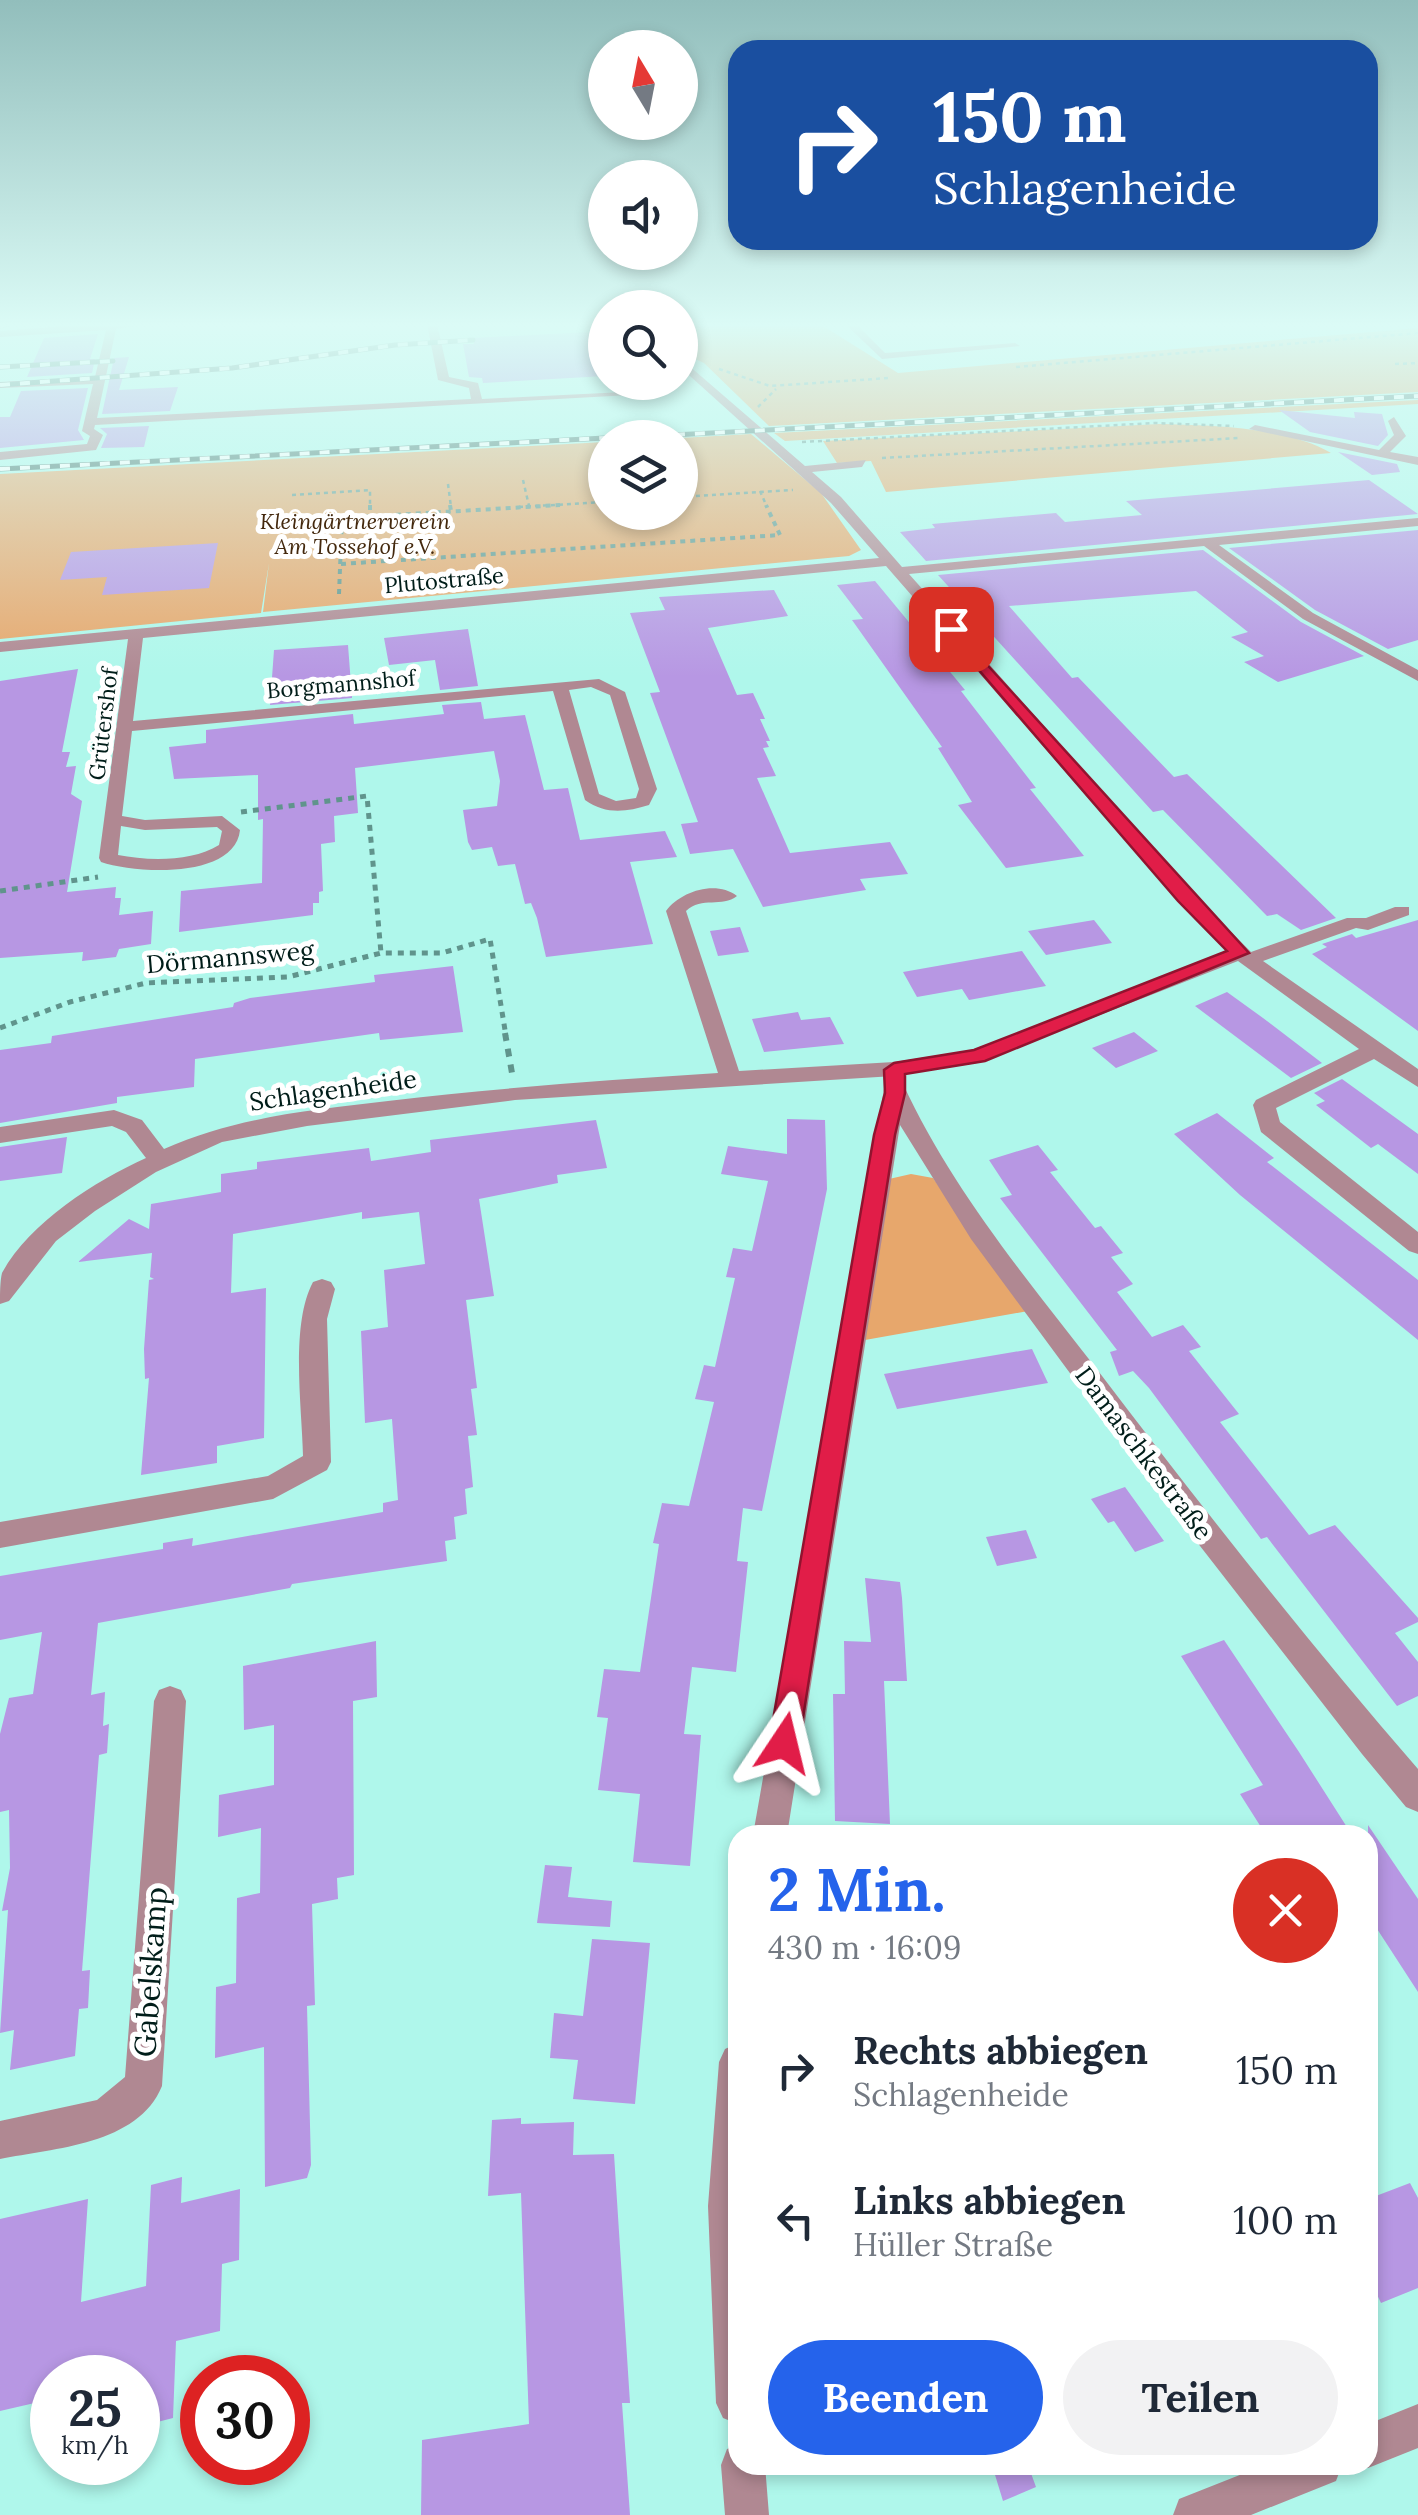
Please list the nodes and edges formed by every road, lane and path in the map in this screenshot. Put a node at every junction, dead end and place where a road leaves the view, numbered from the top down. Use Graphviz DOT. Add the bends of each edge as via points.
graph roads {
  1 [pos="94,441"];
  2 [pos="773,441"];
  3 [pos="839,441"];
  4 [pos="1161,441"];
  5 [pos="1317,441"];
  6 [pos="1394,441"];
  7 [pos="777,445"];
  8 [pos="1380,455"];
  9 [pos="0,456"];
  10 [pos="1418,461"];
  11 [pos="862,464"];
  12 [pos="806,469"];
  13 [pos="524,480"];
  14 [pos="448,484"];
  15 [pos="824,488"];
  16 [pos="760,491"];
  17 [pos="292,495"];
  18 [pos="698,495"];
  19 [pos="588,503"];
  20 [pos="529,506"];
  21 [pos="450,511"];
  22 [pos="370,516"];
  23 [pos="1418,522"];
  24 [pos="1208,542"];
  25 [pos="341,564"];
  26 [pos="897,566"];
  27 [pos="340,612"];
  28 [pos="136,634"];
  29 [pos="0,647"];
  30 [pos="1418,676"];
  31 [pos="560,686"];
  32 [pos="126,727"];
  33 [pos="115,820"];
  34 [pos="222,821"];
  35 [pos="121,866"];
  36 [pos="0,891"];
  37 [pos="727,896"];
  38 [pos="1402,911"];
  39 [pos="381,952"];
  40 [pos="1244,957"];
  41 [pos="0,1028"];
  42 [pos="1375,1050"];
  43 [pos="730,1077"];
  44 [pos="1418,1080"];
  45 [pos="895,1081"];
  46 [pos="515,1093"];
  47 [pos="0,1135"];
  48 [pos="160,1160"];
  49 [pos="1418,1246"];
  50 [pos="322,1288"];
  51 [pos="0,1294"];
  52 [pos="0,1534"];
  53 [pos="170,1701"];
  54 [pos="1418,1796"];
  55 [pos="772,1825"];
  56 [pos="0,2140"];
  57 [pos="1418,2426"];
  58 [pos="1378,2442"];
  59 [pos="744,2475"];
  60 [pos="1295,2475"];
  61 [pos="747,2515"];
  62 [pos="1194,2515"];
  1 -- 9 [label="street" via="92,447"];
  2 -- 7 [label="street"];
  3 -- 7 [label="path"];
  4 -- 11 [label="path"];
  5 -- 8 [label="street"];
  6 -- 8 [label="street"];
  7 -- 12 [label="street"];
  8 -- 10 [label="street"];
  11 -- 12 [label="street"];
  12 -- 15 [label="street"];
  13 -- 20 [label="path"];
  14 -- 21 [label="path"];
  15 -- 16 [label="path"];
  15 -- 26 [label="street"];
  16 -- 18 [label="path"];
  16 -- 25 [label="path" via="780,536"];
  17 -- 22 [label="path" via="370,490"];
  19 -- 20 [label="path"];
  20 -- 21 [label="path"];
  21 -- 22 [label="path"];
  22 -- 25 [label="path" via="342,518"];
  23 -- 24 [label="street, Plutostraße"];
  24 -- 26 [label="street, Plutostraße"];
  24 -- 30 [label="street" via="1313,621"];
  25 -- 27 [label="path"];
  26 -- 27 [label="street, Plutostraße"];
  26 -- 40 [label="street" via="1184,897"];
  27 -- 28 [label="street, Plutostraße"];
  28 -- 29 [label="street, Plutostraße"];
  28 -- 32 [label="street, Grütershof"];
  31 -- 31 [label="street, Borgmannshof" via="591,796 603,806 644,801 648,788 617,692 594,682"];
  31 -- 32 [label="street, Borgmannshof"];
  32 -- 33 [label="street, Grütershof"];
  33 -- 34 [label="street"];
  33 -- 35 [label="street, Grütershof" via="108,858"];
  34 -- 35 [label="street" via="230,830 224,851"];
  34 -- 39 [label="path" via="252,808 368,796"];
  35 -- 36 [label="path" via="90,881"];
  37 -- 43 [label="street" via="698,894 676,912"];
  38 -- 40 [label="street, Schlagenheide"];
  39 -- 41 [label="path, Dörmannsweg" via="288,977 146,982"];
  39 -- 46 [label="path, Dörmannsweg" via="442,953 490,939"];
  40 -- 42 [label="street"];
  40 -- 45 [label="street, Schlagenheide"];
  42 -- 44 [label="street"];
  42 -- 49 [label="street" via="1264,1105 1269,1126"];
  43 -- 45 [label="street, Schlagenheide"];
  43 -- 46 [label="street, Schlagenheide"];
  45 -- 54 [label="street, Damaschkestraße" via="917,1139 1053,1331 1213,1545"];
  45 -- 55 [label="street"];
  46 -- 48 [label="street, Schlagenheide" via="306,1118 217,1135"];
  47 -- 48 [label="street" via="114,1118 134,1126"];
  48 -- 51 [label="street, Schlagenheide" via="48,1234"];
  50 -- 52 [label="street" via="314,1319 317,1462 273,1487"];
  53 -- 56 [label="street, Gabelskamp" via="143,2086 106,2117"];
  57 -- 58 [label="street"];
  59 -- 61 [label="street"];
  60 -- 62 [label="street"];
}
